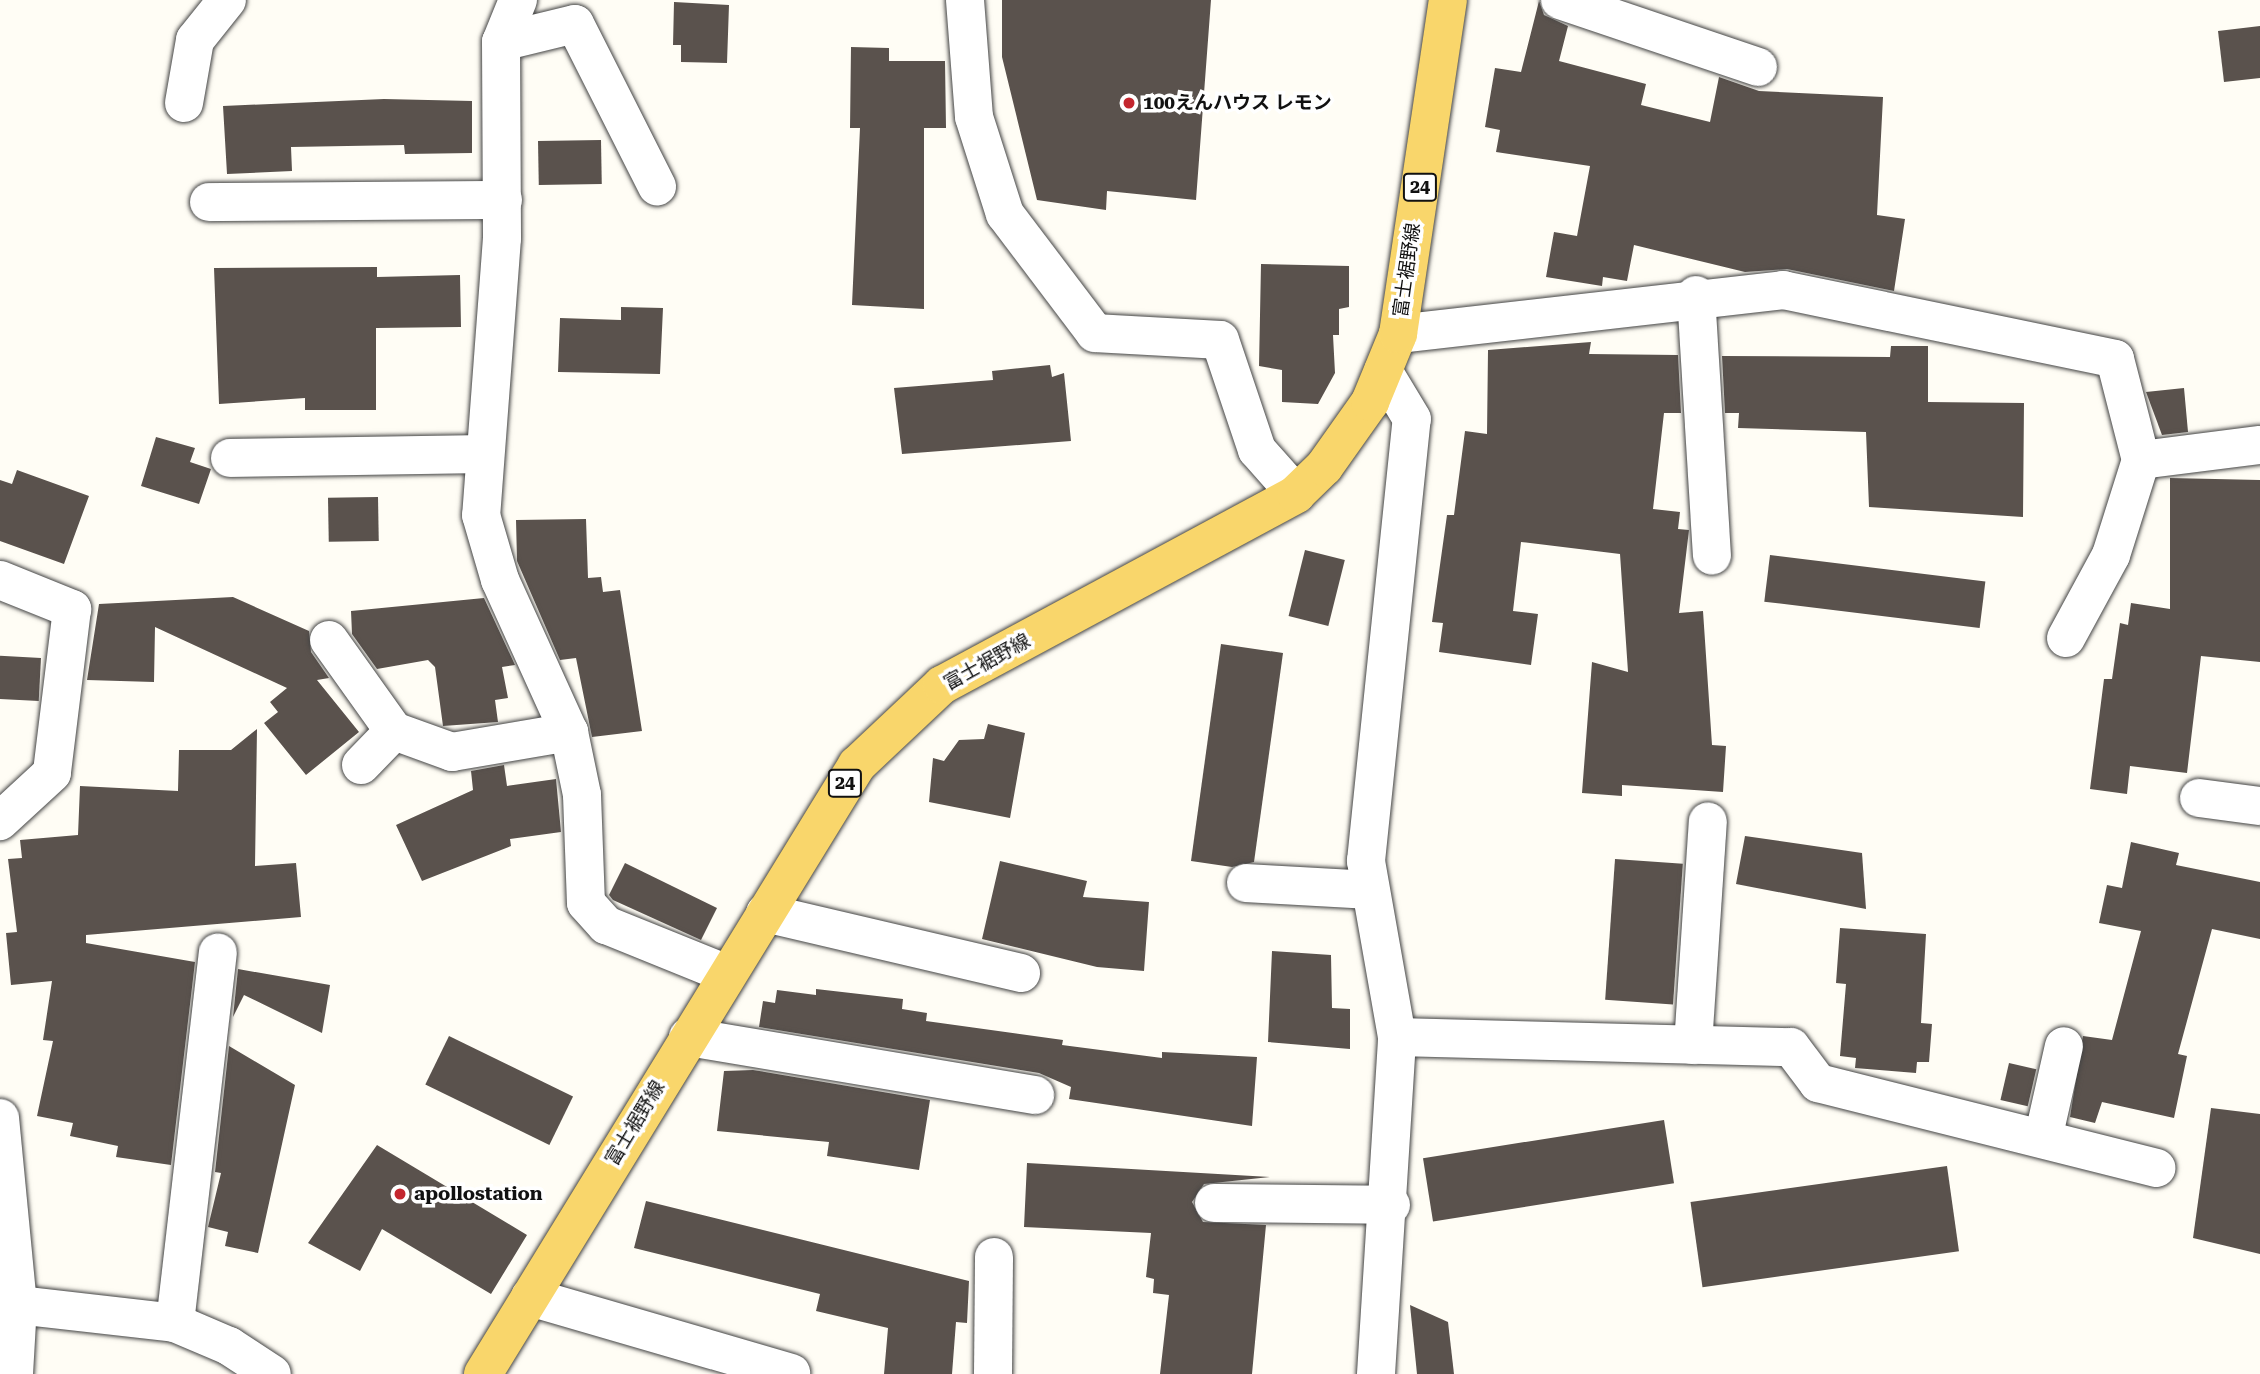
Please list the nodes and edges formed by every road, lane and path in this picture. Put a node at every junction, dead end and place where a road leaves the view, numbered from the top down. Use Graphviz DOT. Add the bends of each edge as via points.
graph roads {
  1 [pos="227,0"];
  2 [pos="518,0"];
  3 [pos="964,0"];
  4 [pos="1448,0"];
  5 [pos="1560,0"];
  6 [pos="501,42"];
  7 [pos="1758,67"];
  8 [pos="184,103"];
  9 [pos="657,186"];
  10 [pos="502,200"];
  11 [pos="209,202"];
  12 [pos="1696,295"];
  13 [pos="1398,334"];
  14 [pos="1383,371"];
  15 [pos="2260,445"];
  16 [pos="483,454"];
  17 [pos="230,458"];
  18 [pos="2141,460"];
  19 [pos="1296,494"];
  20 [pos="1712,556"];
  21 [pos="0,580"];
  22 [pos="2066,638"];
  23 [pos="329,640"];
  24 [pos="394,731"];
  25 [pos="569,732"];
  26 [pos="361,765"];
  27 [pos="2199,798"];
  28 [pos="2260,806"];
  29 [pos="0,821"];
  30 [pos="1708,822"];
  31 [pos="1246,884"];
  32 [pos="1370,890"];
  33 [pos="765,913"];
  34 [pos="218,952"];
  35 [pos="1021,973"];
  36 [pos="727,974"];
  37 [pos="688,1037"];
  38 [pos="1397,1037"];
  39 [pos="1693,1045"];
  40 [pos="2064,1046"];
  41 [pos="1035,1095"];
  42 [pos="0,1118"];
  43 [pos="2043,1139"];
  44 [pos="2157,1168"];
  45 [pos="1214,1203"];
  46 [pos="1391,1205"];
  47 [pos="994,1256"];
  48 [pos="530,1297"];
  49 [pos="18,1306"];
  50 [pos="175,1324"];
  51 [pos="791,1373"];
  52 [pos="15,1374"];
  53 [pos="272,1374"];
  54 [pos="483,1374"];
  55 [pos="993,1374"];
  56 [pos="1376,1374"];
  1 -- 8 [label="street" via="195,40"];
  2 -- 6 [label="street"];
  3 -- 19 [label="street" via="974,117 1005,214 1095,333 1220,340 1257,450"];
  4 -- 13 [label="main road, 富士裾野線 / 24"];
  5 -- 7 [label="street"];
  6 -- 9 [label="street" via="575,24"];
  6 -- 10 [label="street"];
  10 -- 11 [label="street"];
  10 -- 16 [label="street"];
  12 -- 13 [label="street"];
  12 -- 18 [label="street" via="1783,290 2115,359"];
  12 -- 20 [label="street"];
  13 -- 14 [label="main road, 富士裾野線 / 24"];
  14 -- 19 [label="main road, 富士裾野線 / 24" via="1325,467"];
  14 -- 32 [label="street" via="1412,419 1366,860"];
  15 -- 18 [label="street"];
  16 -- 17 [label="street"];
  16 -- 25 [label="street" via="481,514 500,580"];
  18 -- 22 [label="street" via="2111,555"];
  19 -- 33 [label="main road, 富士裾野線 / 24" via="943,685 857,765"];
  21 -- 29 [label="street" via="72,609 52,773"];
  23 -- 24 [label="street"];
  24 -- 25 [label="street" via="452,752"];
  24 -- 26 [label="street"];
  25 -- 36 [label="street" via="582,795 586,903 606,925"];
  27 -- 28 [label="street"];
  30 -- 39 [label="street"];
  31 -- 32 [label="street"];
  32 -- 38 [label="street"];
  33 -- 35 [label="street"];
  33 -- 36 [label="main road, 富士裾野線 / 24"];
  34 -- 50 [label="street"];
  36 -- 37 [label="main road, 富士裾野線 / 24"];
  37 -- 41 [label="street"];
  37 -- 48 [label="main road, 富士裾野線 / 24"];
  38 -- 39 [label="street"];
  38 -- 46 [label="street"];
  39 -- 43 [label="street" via="1791,1047 1818,1083"];
  40 -- 43 [label="street"];
  42 -- 49 [label="street"];
  43 -- 44 [label="street"];
  45 -- 46 [label="street"];
  46 -- 56 [label="street"];
  47 -- 55 [label="street"];
  48 -- 51 [label="street"];
  48 -- 54 [label="main road, 富士裾野線 / 24"];
  49 -- 50 [label="street"];
  49 -- 52 [label="street"];
  50 -- 53 [label="street" via="229,1346"];
}
